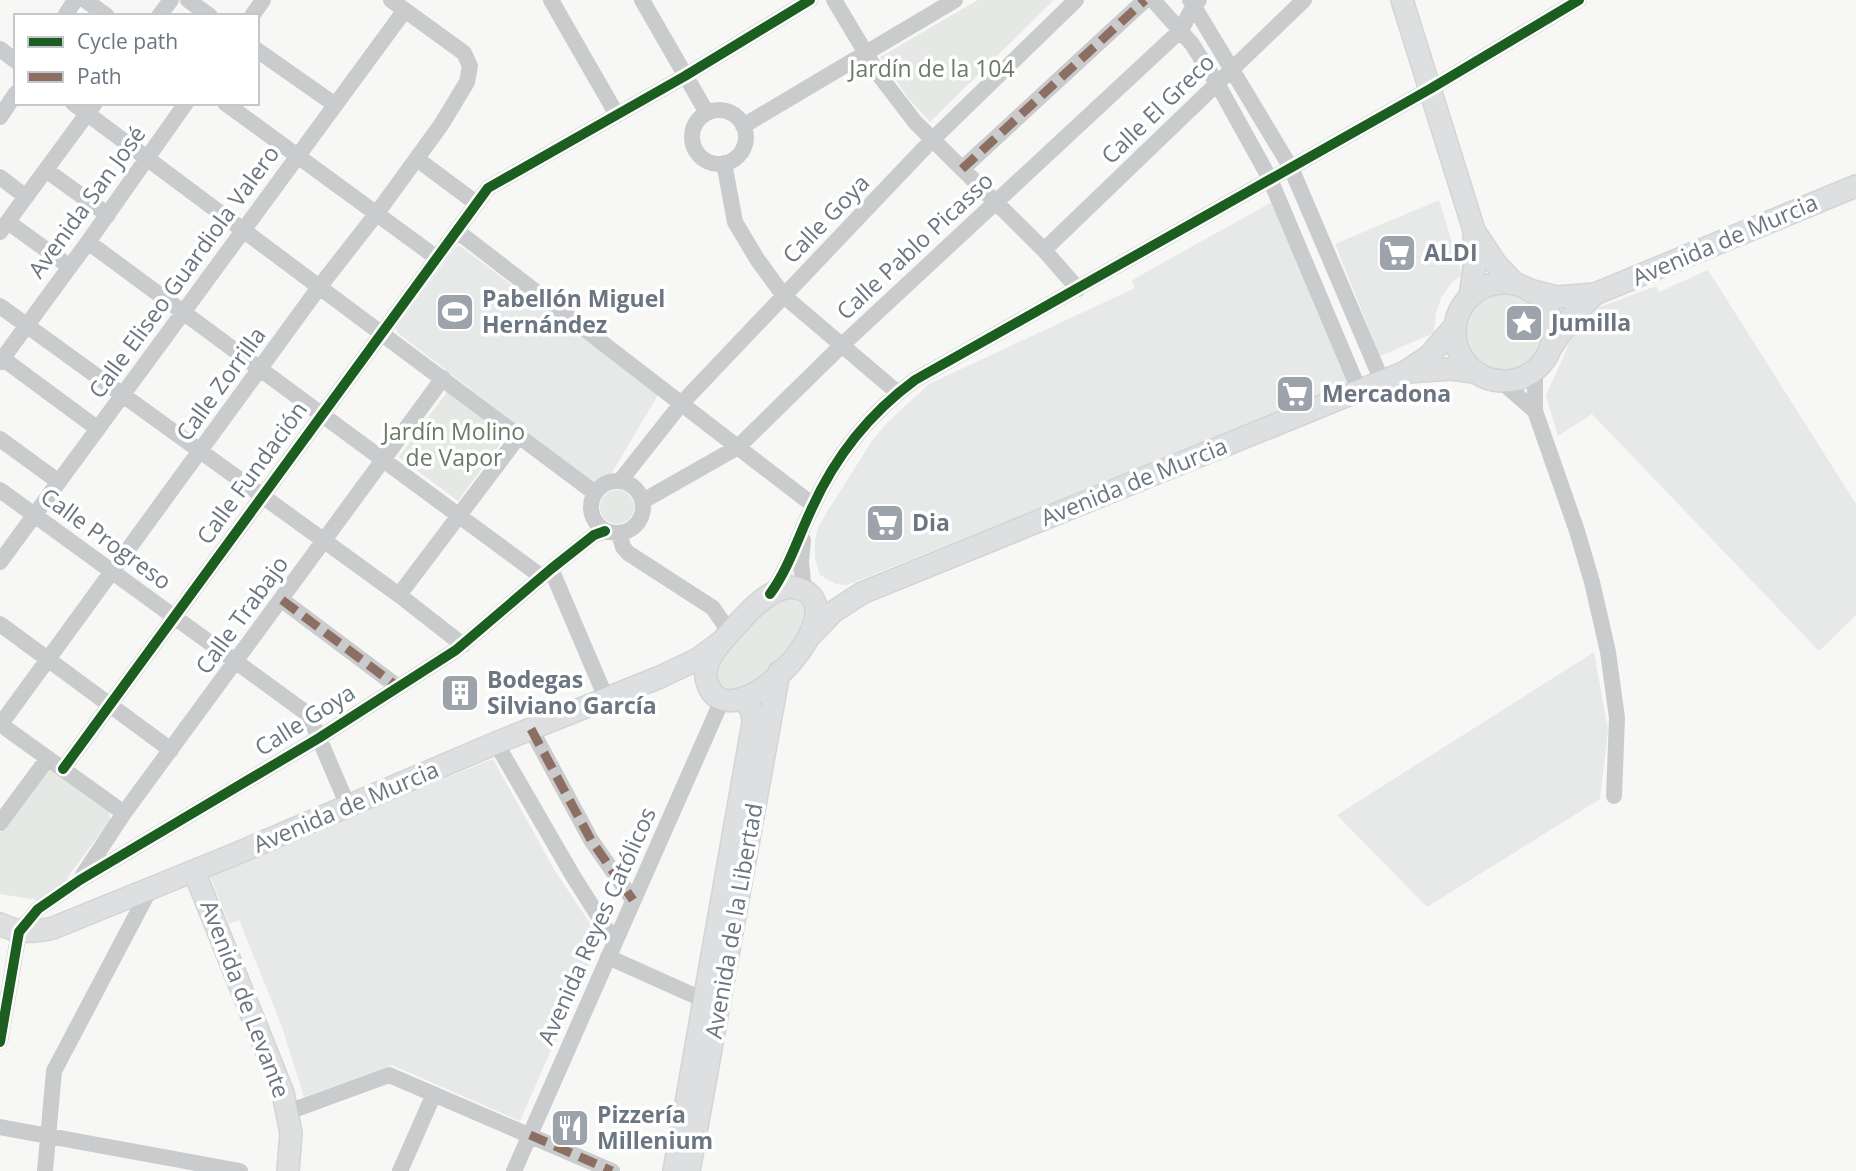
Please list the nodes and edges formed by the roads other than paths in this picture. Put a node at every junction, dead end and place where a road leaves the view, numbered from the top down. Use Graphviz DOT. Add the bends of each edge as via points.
graph roads {
  1 [pos="85,0"];
  2 [pos="188,0"];
  3 [pos="810,0"];
  4 [pos="834,0"];
  5 [pos="955,0"];
  6 [pos="1076,0"];
  7 [pos="1145,0"];
  8 [pos="1153,0"];
  9 [pos="1304,0"];
  10 [pos="1402,0"];
  11 [pos="1579,0"];
  12 [pos="555,1"];
  13 [pos="1194,2"];
  14 [pos="650,3"];
  15 [pos="398,5"];
  16 [pos="104,14"];
  17 [pos="207,14"];
  18 [pos="1181,30"];
  19 [pos="259,51"];
  20 [pos="867,54"];
  21 [pos="1232,68"];
  22 [pos="685,76"];
  23 [pos="1218,85"];
  24 [pos="1430,89"];
  25 [pos="14,96"];
  26 [pos="334,104"];
  27 [pos="185,105"];
  28 [pos="228,105"];
  29 [pos="91,108"];
  30 [pos="707,113"];
  31 [pos="617,115"];
  32 [pos="0,117"];
  33 [pos="743,126"];
  34 [pos="933,139"];
  35 [pos="298,156"];
  36 [pos="148,158"];
  37 [pos="417,159"];
  38 [pos="724,163"];
  39 [pos="1291,167"];
  40 [pos="962,169"];
  41 [pos="46,170"];
  42 [pos="0,177"];
  43 [pos="1270,179"];
  44 [pos="1856,186"];
  45 [pos="26,197"];
  46 [pos="476,202"];
  47 [pos="995,202"];
  48 [pos="377,214"];
  49 [pos="108,215"];
  50 [pos="4,227"];
  51 [pos="243,230"];
  52 [pos="1474,230"];
  53 [pos="457,231"];
  54 [pos="88,242"];
  55 [pos="1044,250"];
  56 [pos="437,258"];
  57 [pos="70,267"];
  58 [pos="320,286"];
  59 [pos="1522,287"];
  60 [pos="1078,289"];
  61 [pos="1595,294"];
  62 [pos="784,296"];
  63 [pos="1470,297"];
  64 [pos="0,306"];
  65 [pos="183,312"];
  66 [pos="26,326"];
  67 [pos="1455,327"];
  68 [pos="382,332"];
  69 [pos="842,345"];
  70 [pos="1551,348"];
  71 [pos="1,360"];
  72 [pos="260,369"];
  73 [pos="1535,371"];
  74 [pos="1405,372"];
  75 [pos="1474,372"];
  76 [pos="443,378"];
  77 [pos="1382,381"];
  78 [pos="1503,383"];
  79 [pos="1359,390"];
  80 [pos="898,393"];
  81 [pos="122,396"];
  82 [pos="681,404"];
  83 [pos="1535,411"];
  84 [pos="322,414"];
  85 [pos="98,429"];
  86 [pos="519,436"];
  87 [pos="0,439"];
  88 [pos="738,447"];
  89 [pos="200,452"];
  90 [pos="384,459"];
  91 [pos="620,481"];
  92 [pos="59,482"];
  93 [pos="0,490"];
  94 [pos="595,493"];
  95 [pos="262,497"];
  96 [pos="643,501"];
  97 [pos="813,505"];
  98 [pos="460,515"];
  99 [pos="34,516"];
  100 [pos="804,527"];
  101 [pos="612,532"];
  102 [pos="325,541"];
  103 [pos="6,543"];
  104 [pos="0,562"];
  105 [pos="112,571"];
  106 [pos="546,573"];
  107 [pos="806,592"];
  108 [pos="862,593"];
  109 [pos="770,594"];
  110 [pos="399,595"];
  111 [pos="282,600"];
  112 [pos="174,615"];
  113 [pos="0,625"];
  114 [pos="726,637"];
  115 [pos="809,637"];
  116 [pos="463,645"];
  117 [pos="48,659"];
  118 [pos="236,661"];
  119 [pos="779,672"];
  120 [pos="666,675"];
  121 [pos="398,687"];
  122 [pos="715,693"];
  123 [pos="606,698"];
  124 [pos="744,699"];
  125 [pos="109,705"];
  126 [pos="0,724"];
  127 [pos="531,729"];
  128 [pos="318,737"];
  129 [pos="496,743"];
  130 [pos="171,750"];
  131 [pos="48,758"];
  132 [pos="63,769"];
  133 [pos="1614,796"];
  134 [pos="348,806"];
  135 [pos="124,813"];
  136 [pos="0,823"];
  137 [pos="194,871"];
  138 [pos="80,880"];
  139 [pos="150,889"];
  140 [pos="633,900"];
  141 [pos="6,930"];
  142 [pos="614,941"];
  143 [pos="608,957"];
  144 [pos="704,1000"];
  145 [pos="0,1042"];
  146 [pos="434,1094"];
  147 [pos="288,1112"];
  148 [pos="0,1128"];
  149 [pos="530,1135"];
  150 [pos="49,1137"];
  151 [pos="160,1164"];
  152 [pos="606,1170"];
  153 [pos="45,1171"];
  154 [pos="240,1171"];
  155 [pos="288,1171"];
  156 [pos="400,1171"];
  157 [pos="514,1171"];
  158 [pos="674,1171"];
  159 [pos="689,1171"];
  1 -- 16 [label="street"];
  2 -- 17 [label="street"];
  3 -- 22 [label="street, Calle Fundación"];
  4 -- 20 [label="street"];
  5 -- 20 [label="street"];
  6 -- 34 [label="street, Calle Goya"];
  7 -- 40 [label="street"];
  8 -- 18 [label="street"];
  9 -- 21 [label="street, Calle El Greco"];
  10 -- 24 [label="main road"];
  11 -- 24 [label="street"];
  12 -- 31 [label="street"];
  13 -- 18 [label="street, Calle Pablo Picasso"];
  13 -- 21 [label="street"];
  14 -- 22 [label="street"];
  15 -- 26 [label="street, Calle Eliseo Guardiola Valero"];
  15 -- 37 [label="street, Calle Zorrilla" via="464,53 470,66 461,94"];
  18 -- 23 [label="street"];
  18 -- 47 [label="street, Calle Pablo Picasso"];
  19 -- 26 [label="street"];
  20 -- 33 [label="street"];
  20 -- 34 [label="street" via="898,102"];
  21 -- 23 [label="street, Calle El Greco"];
  21 -- 39 [label="street"];
  22 -- 30 [label="street"];
  22 -- 31 [label="street, Calle Fundación"];
  23 -- 43 [label="street"];
  23 -- 55 [label="street, Calle El Greco"];
  24 -- 39 [label="street"];
  24 -- 52 [label="main road"];
  25 -- 32 [label="street"];
  26 -- 35 [label="street, Calle Eliseo Guardiola Valero"];
  27 -- 36 [label="street, Avenida San José"];
  28 -- 35 [label="street"];
  29 -- 36 [label="street"];
  29 -- 41 [label="street"];
  30 -- 33 [label="street" via="728,112"];
  30 -- 38 [label="street" via="694,127 693,145 705,160"];
  31 -- 46 [label="street, Calle Fundación" via="488,188"];
  33 -- 38 [label="street" via="745,145"];
  34 -- 40 [label="street"];
  34 -- 62 [label="street, Calle Goya"];
  35 -- 48 [label="street"];
  35 -- 51 [label="street, Calle Eliseo Guardiola Valero"];
  36 -- 49 [label="street, Avenida San José"];
  36 -- 51 [label="street"];
  37 -- 46 [label="street"];
  37 -- 48 [label="street, Calle Zorrilla"];
  38 -- 62 [label="street" via="735,222"];
  39 -- 43 [label="street"];
  39 -- 77 [label="street"];
  40 -- 47 [label="street"];
  41 -- 45 [label="street"];
  41 -- 49 [label="street"];
  42 -- 45 [label="street"];
  43 -- 60 [label="street"];
  43 -- 79 [label="street"];
  44 -- 61 [label="main road, Avenida de Murcia"];
  45 -- 50 [label="street"];
  46 -- 53 [label="street, Calle Fundación"];
  47 -- 55 [label="street"];
  47 -- 69 [label="street, Calle Pablo Picasso"];
  48 -- 56 [label="street"];
  48 -- 58 [label="street, Calle Zorrilla"];
  49 -- 54 [label="street, Avenida San José"];
  50 -- 57 [label="street"];
  51 -- 58 [label="street"];
  51 -- 65 [label="street, Calle Eliseo Guardiola Valero"];
  52 -- 59 [label="main road" via="1496,264"];
  52 -- 63 [label="main road"];
  53 -- 56 [label="street, Calle Fundación"];
  53 -- 82 [label="street"];
  54 -- 57 [label="street, Avenida San José"];
  54 -- 65 [label="street"];
  55 -- 60 [label="street"];
  56 -- 68 [label="street, Calle Fundación"];
  57 -- 66 [label="street, Avenida San José"];
  58 -- 68 [label="street"];
  58 -- 72 [label="street, Calle Zorrilla"];
  59 -- 61 [label="main road, Avenida de Murcia" via="1557,297"];
  59 -- 63 [label="main road" via="1499,283"];
  59 -- 70 [label="main road" via="1542,301 1551,315"];
  60 -- 80 [label="street"];
  61 -- 70 [label="main road, Avenida de Murcia" via="1569,320"];
  62 -- 69 [label="street"];
  62 -- 82 [label="street, Calle Goya"];
  63 -- 67 [label="main road"];
  64 -- 66 [label="street"];
  65 -- 72 [label="street"];
  65 -- 81 [label="street, Calle Eliseo Guardiola Valero"];
  66 -- 71 [label="street, Avenida San José"];
  66 -- 81 [label="street"];
  67 -- 74 [label="main road, Avenida de Murcia" via="1429,356"];
  67 -- 75 [label="main road" via="1459,352"];
  68 -- 76 [label="street"];
  68 -- 84 [label="street, Calle Fundación"];
  69 -- 80 [label="street"];
  69 -- 88 [label="street, Calle Pablo Picasso"];
  70 -- 73 [label="main road"];
  71 -- 85 [label="street"];
  72 -- 84 [label="street"];
  72 -- 89 [label="street, Calle Zorrilla"];
  73 -- 78 [label="main road"];
  73 -- 83 [label="street"];
  74 -- 75 [label="main road, Avenida de Murcia"];
  74 -- 77 [label="main road, Avenida de Murcia"];
  75 -- 78 [label="main road"];
  76 -- 86 [label="street"];
  76 -- 90 [label="street, Calle Trabajo"];
  77 -- 79 [label="main road, Avenida de Murcia"];
  78 -- 83 [label="street"];
  79 -- 108 [label="main road, Avenida de Murcia"];
  80 -- 97 [label="street" via="854,439"];
  81 -- 85 [label="street, Calle Eliseo Guardiola Valero"];
  81 -- 89 [label="street"];
  82 -- 88 [label="street"];
  82 -- 91 [label="street, Calle Goya"];
  83 -- 133 [label="street" via="1580,543 1608,652 1617,718"];
  84 -- 90 [label="street"];
  84 -- 95 [label="street, Calle Fundación"];
  85 -- 92 [label="street, Calle Eliseo Guardiola Valero"];
  86 -- 94 [label="street"];
  86 -- 98 [label="street"];
  87 -- 92 [label="street"];
  88 -- 96 [label="street, Calle Pablo Picasso"];
  88 -- 97 [label="street"];
  89 -- 95 [label="street"];
  89 -- 105 [label="street, Calle Zorrilla"];
  90 -- 98 [label="street"];
  90 -- 102 [label="street, Calle Trabajo"];
  91 -- 94 [label="street" via="607,483"];
  91 -- 96 [label="street" via="637,490"];
  92 -- 99 [label="street, Calle Eliseo Guardiola Valero"];
  93 -- 99 [label="street, Calle Progreso"];
  94 -- 101 [label="street" via="591,508 595,522"];
  95 -- 102 [label="street"];
  95 -- 112 [label="street, Calle Fundación"];
  96 -- 101 [label="street" via="634,527"];
  97 -- 100 [label="street"];
  98 -- 106 [label="street"];
  98 -- 110 [label="street"];
  99 -- 103 [label="street, Calle Eliseo Guardiola Valero"];
  99 -- 105 [label="street, Calle Progreso"];
  100 -- 107 [label="street" via="801,562"];
  100 -- 109 [label="street"];
  101 -- 106 [label="street, Calle Goya" via="594,535"];
  101 -- 114 [label="street" via="628,553 713,607"];
  102 -- 110 [label="street"];
  102 -- 111 [label="street, Calle Trabajo"];
  103 -- 104 [label="street, Calle Eliseo Guardiola Valero"];
  105 -- 112 [label="street, Calle Progreso"];
  105 -- 117 [label="street, Calle Zorrilla"];
  106 -- 116 [label="street, Calle Goya"];
  106 -- 123 [label="street"];
  107 -- 108 [label="main road" via="834,598"];
  107 -- 109 [label="main road" via="790,587"];
  107 -- 115 [label="main road" via="817,609"];
  108 -- 115 [label="main road" via="833,612"];
  109 -- 114 [label="main road"];
  110 -- 116 [label="street"];
  111 -- 118 [label="street, Calle Trabajo"];
  111 -- 121 [label="street"];
  112 -- 118 [label="street, Calle Progreso"];
  112 -- 125 [label="street, Calle Fundación"];
  113 -- 117 [label="street"];
  114 -- 120 [label="main road, Avenida de Murcia" via="698,659"];
  114 -- 122 [label="main road" via="707,668 706,679"];
  115 -- 119 [label="main road"];
  116 -- 121 [label="street, Calle Goya"];
  117 -- 125 [label="street"];
  117 -- 126 [label="street, Calle Zorrilla"];
  118 -- 128 [label="street, Calle Progreso" via="309,715"];
  118 -- 130 [label="street, Calle Trabajo"];
  119 -- 124 [label="main road"];
  119 -- 159 [label="main road, Avenida de la Libertad"];
  120 -- 122 [label="main road"];
  120 -- 123 [label="main road, Avenida de Murcia"];
  121 -- 128 [label="street, Calle Goya"];
  122 -- 124 [label="main road" via="733,702"];
  122 -- 140 [label="street, Avenida Reyes Católicos"];
  123 -- 127 [label="main road, Avenida de Murcia"];
  124 -- 144 [label="main road" via="753,723"];
  125 -- 130 [label="street"];
  125 -- 132 [label="street, Calle Fundación"];
  126 -- 131 [label="street"];
  127 -- 129 [label="main road, Avenida de Murcia"];
  127 -- 140 [label="street" via="592,839"];
  128 -- 134 [label="street, Calle Progreso"];
  128 -- 138 [label="street, Calle Goya"];
  129 -- 134 [label="main road, Avenida de Murcia"];
  129 -- 142 [label="street"];
  130 -- 135 [label="street, Calle Trabajo"];
  131 -- 132 [label="street"];
  131 -- 136 [label="street"];
  132 -- 135 [label="street"];
  134 -- 137 [label="main road, Avenida de Murcia"];
  135 -- 138 [label="street, Calle Trabajo"];
  137 -- 139 [label="main road, Avenida de Murcia"];
  137 -- 147 [label="main road, Avenida de Levante"];
  138 -- 141 [label="street, Calle Goya"];
  139 -- 141 [label="main road, Avenida de Murcia" via="53,928"];
  139 -- 150 [label="street" via="54,1072"];
  140 -- 142 [label="street, Avenida Reyes Católicos"];
  141 -- 145 [label="street"];
  142 -- 143 [label="street, Avenida Reyes Católicos"];
  143 -- 144 [label="street"];
  143 -- 149 [label="street, Avenida Reyes Católicos"];
  144 -- 158 [label="main road"];
  146 -- 147 [label="street" via="389,1076"];
  146 -- 149 [label="street"];
  146 -- 156 [label="street"];
  147 -- 155 [label="main road, Avenida de Levante"];
  148 -- 150 [label="street"];
  149 -- 152 [label="street"];
  149 -- 157 [label="street, Avenida Reyes Católicos"];
  150 -- 151 [label="street"];
  150 -- 153 [label="street"];
  151 -- 154 [label="street"];
}
